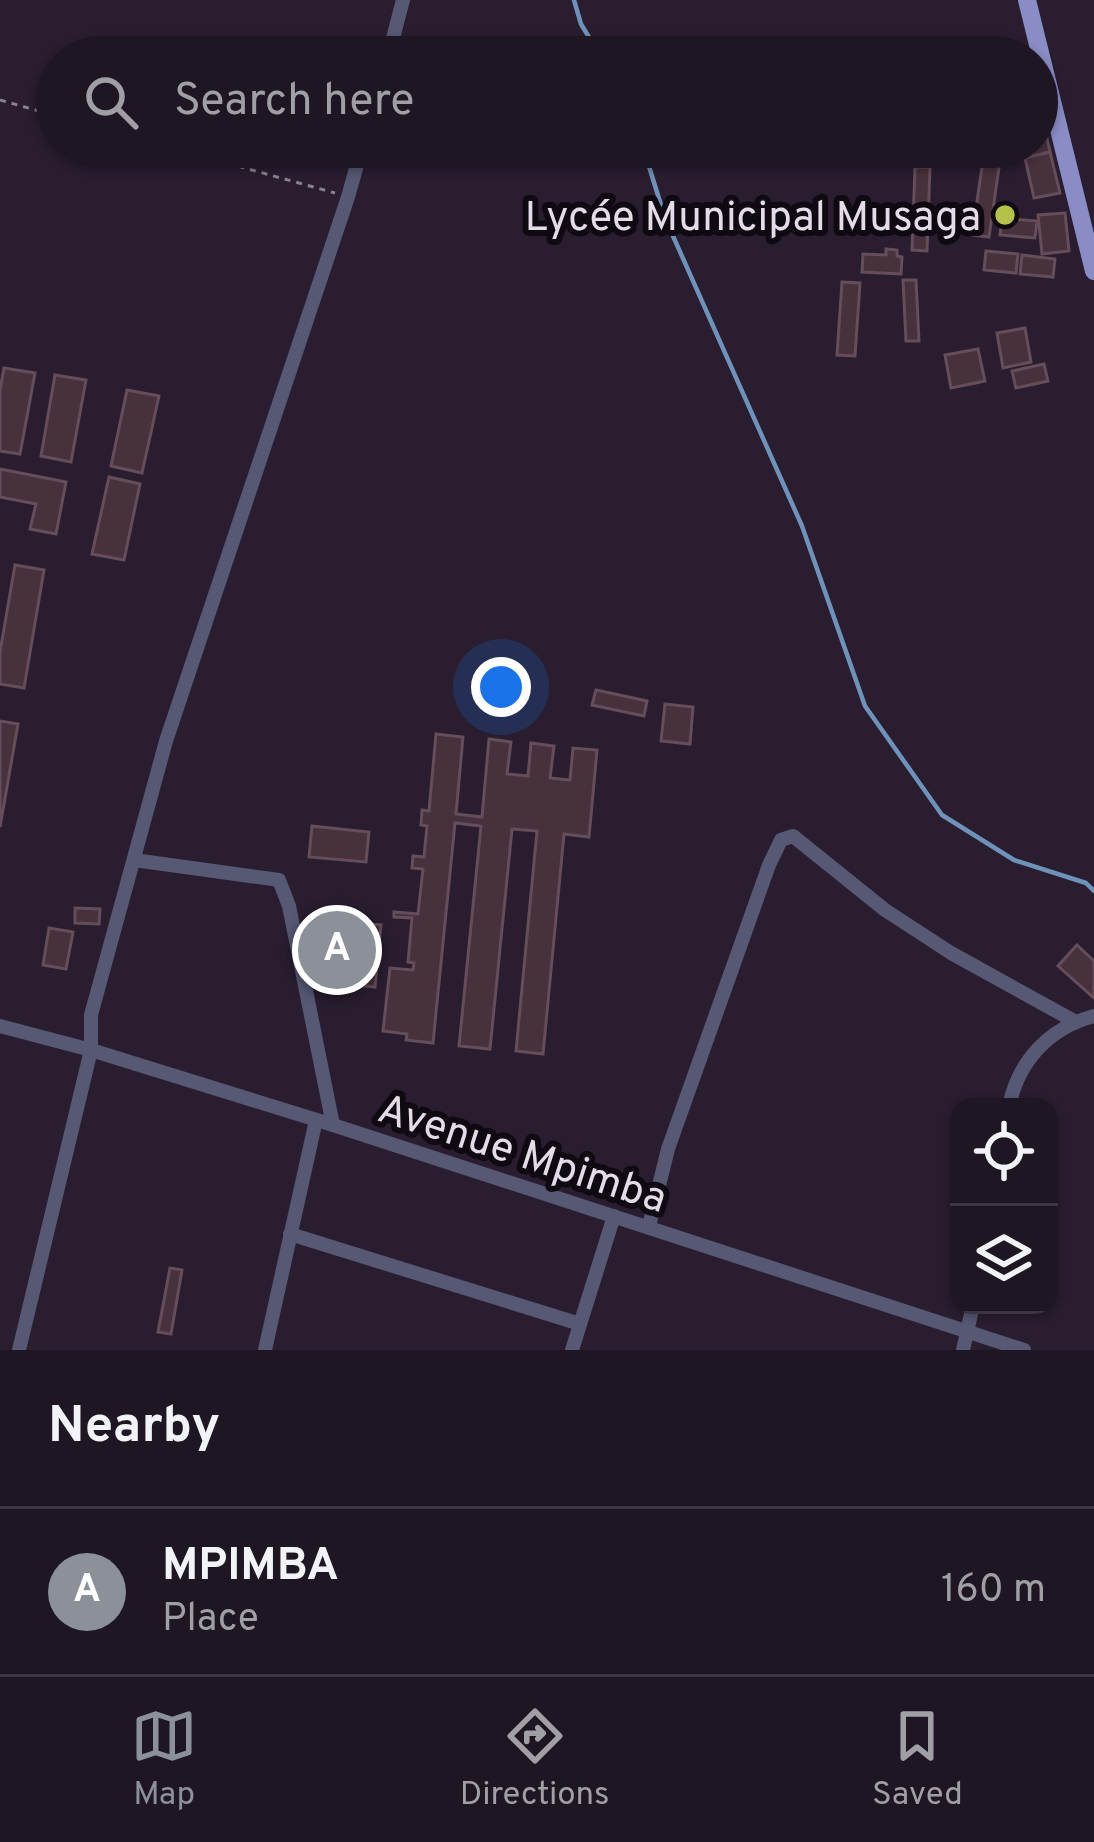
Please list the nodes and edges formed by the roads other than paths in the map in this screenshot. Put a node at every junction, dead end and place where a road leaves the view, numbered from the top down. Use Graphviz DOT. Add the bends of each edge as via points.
graph roads {
  1 [pos="403,0"];
  2 [pos="1027,0"];
  3 [pos="394,36"];
  4 [pos="1036,36"];
  5 [pos="1058,124"];
  6 [pos="357,168"];
  7 [pos="1094,268"];
  8 [pos="134,860"];
  9 [pos="1094,1016"];
  10 [pos="1074,1022"];
  11 [pos="0,1026"];
  12 [pos="92,1050"];
  13 [pos="1013,1098"];
  14 [pos="316,1120"];
  15 [pos="333,1125"];
  16 [pos="614,1216"];
  17 [pos="649,1226"];
  18 [pos="290,1234"];
  19 [pos="971,1314"];
  20 [pos="580,1324"];
  21 [pos="968,1331"];
  22 [pos="19,1350"];
  23 [pos="266,1350"];
  24 [pos="572,1350"];
  25 [pos="963,1350"];
  26 [pos="1024,1350"];
  1 -- 3 [label="street"];
  2 -- 4 [label="main road"];
  5 -- 7 [label="main road"];
  6 -- 8 [label="street" via="166,740"];
  8 -- 12 [label="street" via="91,1015"];
  8 -- 15 [label="street" via="279,880"];
  9 -- 10 [label="street"];
  10 -- 13 [label="street" via="1025,1063"];
  10 -- 17 [label="street" via="884,910 793,836 781,840 668,1149"];
  11 -- 12 [label="street, Avenue Mpimba"];
  12 -- 14 [label="street, Avenue Mpimba"];
  12 -- 22 [label="street"];
  14 -- 15 [label="street, Avenue Mpimba"];
  14 -- 18 [label="street"];
  15 -- 16 [label="street, Avenue Mpimba"];
  16 -- 17 [label="street, Avenue Mpimba"];
  16 -- 20 [label="street"];
  17 -- 21 [label="street, Avenue Mpimba"];
  18 -- 20 [label="street"];
  18 -- 23 [label="street"];
  19 -- 21 [label="street"];
  20 -- 24 [label="street"];
  21 -- 25 [label="street"];
  21 -- 26 [label="street, Avenue Mpimba"];
}
